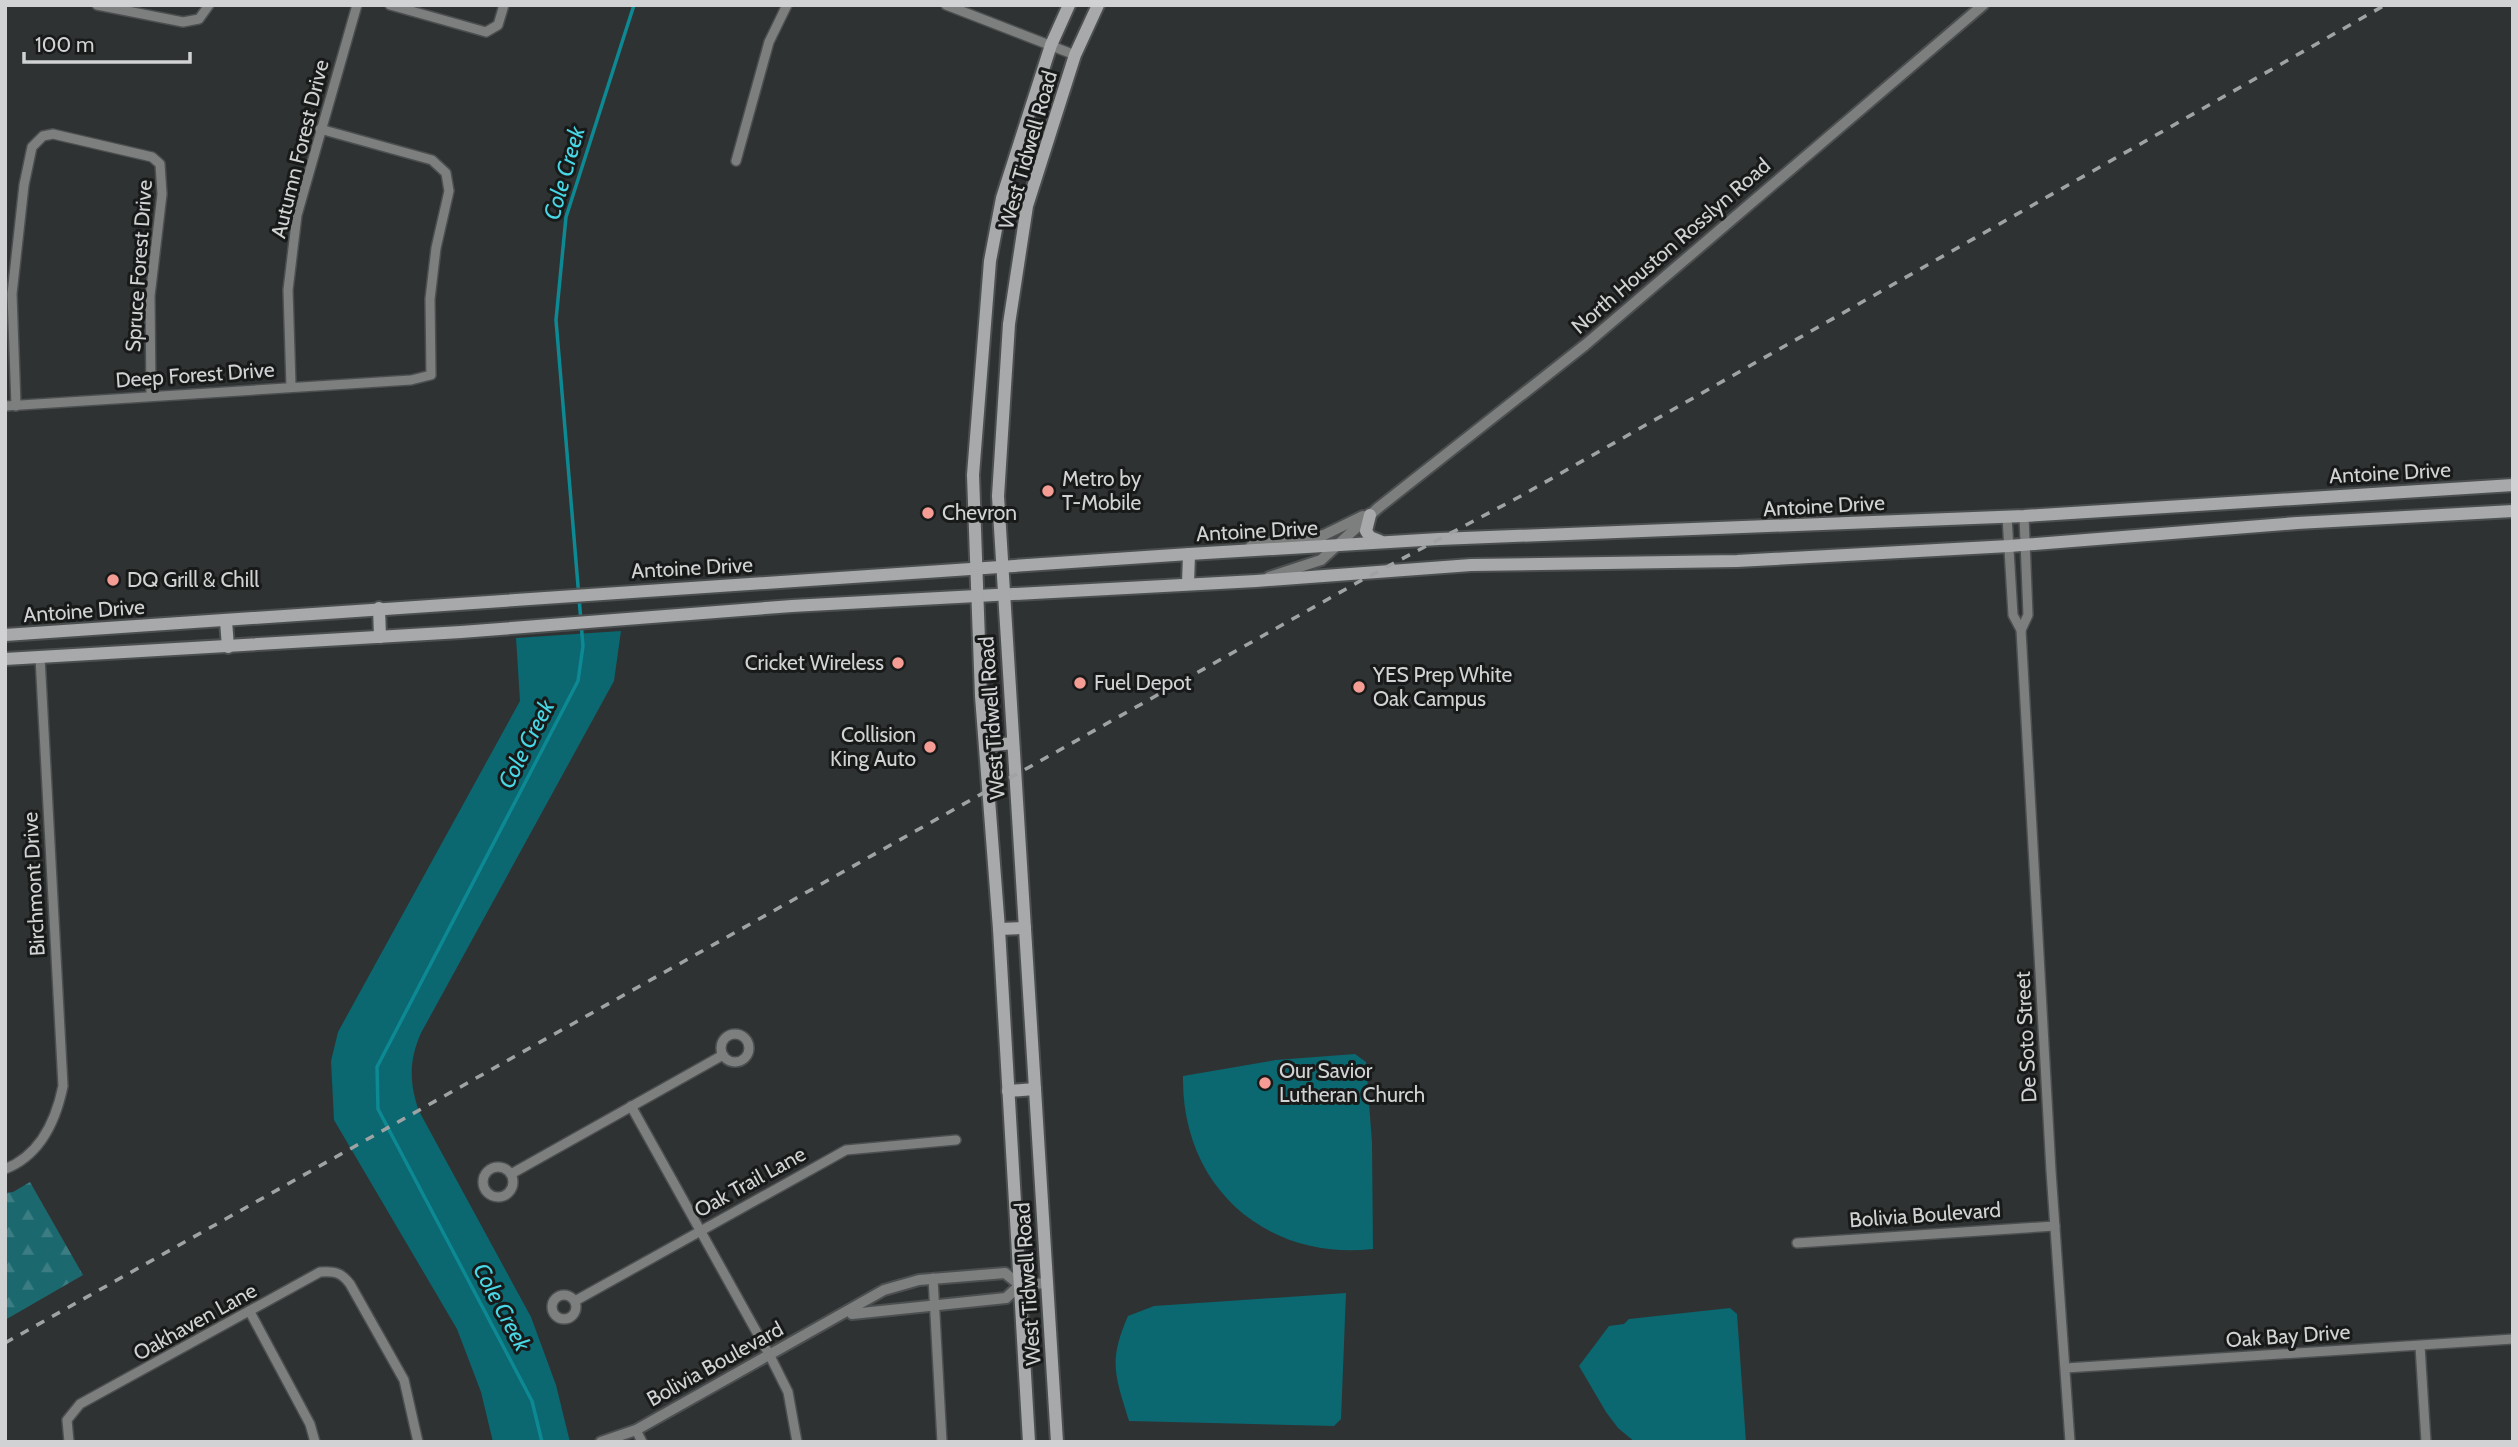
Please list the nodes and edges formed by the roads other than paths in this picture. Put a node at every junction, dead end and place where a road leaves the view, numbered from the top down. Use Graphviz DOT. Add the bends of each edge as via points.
graph roads {
  1 [pos="97,5"];
  2 [pos="209,5"];
  3 [pos="357,5"];
  4 [pos="390,5"];
  5 [pos="504,5"];
  6 [pos="787,5"];
  7 [pos="946,5"];
  8 [pos="1069,5"];
  9 [pos="1098,5"];
  10 [pos="1983,5"];
  11 [pos="1051,46"];
  12 [pos="1075,55"];
  13 [pos="320,129"];
  14 [pos="736,161"];
  15 [pos="1002,198"];
  16 [pos="1027,206"];
  17 [pos="291,386"];
  18 [pos="150,395"];
  19 [pos="10,406"];
  20 [pos="2513,485"];
  21 [pos="2513,511"];
  22 [pos="1374,512"];
  23 [pos="2024,516"];
  24 [pos="2007,517"];
  25 [pos="1384,542"];
  26 [pos="2025,545"];
  27 [pos="1337,546"];
  28 [pos="2009,546"];
  29 [pos="1230,551"];
  30 [pos="1189,554"];
  31 [pos="1002,567"];
  32 [pos="974,568"];
  33 [pos="1256,581"];
  34 [pos="1188,584"];
  35 [pos="1003,594"];
  36 [pos="975,595"];
  37 [pos="379,608"];
  38 [pos="226,621"];
  39 [pos="2021,630"];
  40 [pos="39,634"];
  41 [pos="5,635"];
  42 [pos="380,637"];
  43 [pos="228,647"];
  44 [pos="40,657"];
  45 [pos="5,659"];
  46 [pos="1013,743"];
  47 [pos="985,746"];
  48 [pos="1025,928"];
  49 [pos="999,929"];
  50 [pos="723,1055"];
  51 [pos="1035,1089"];
  52 [pos="1008,1091"];
  53 [pos="631,1106"];
  54 [pos="956,1140"];
  55 [pos="5,1169"];
  56 [pos="511,1174"];
  57 [pos="2055,1226"];
  58 [pos="699,1231"];
  59 [pos="1797,1243"];
  60 [pos="933,1278"];
  61 [pos="1047,1283"];
  62 [pos="1020,1285"];
  63 [pos="575,1301"];
  64 [pos="935,1304"];
  65 [pos="250,1312"];
  66 [pos="845,1315"];
  67 [pos="2513,1339"];
  68 [pos="2420,1346"];
  69 [pos="770,1356"];
  70 [pos="2066,1368"];
  71 [pos="636,1430"];
  72 [pos="69,1440"];
  73 [pos="315,1442"];
  74 [pos="418,1442"];
  75 [pos="601,1442"];
  76 [pos="642,1442"];
  77 [pos="797,1442"];
  78 [pos="943,1442"];
  79 [pos="1030,1442"];
  80 [pos="1057,1442"];
  81 [pos="2070,1442"];
  82 [pos="2426,1442"];
  1 -- 2 [label="street" via="183,22 199,19"];
  3 -- 13 [label="street, Autumn Forest Drive"];
  4 -- 5 [label="street" via="486,32 498,25"];
  6 -- 14 [label="street" via="769,42"];
  7 -- 11 [label="street"];
  8 -- 11 [label="main road, West Tidwell Road"];
  9 -- 12 [label="main road, West Tidwell Road"];
  10 -- 22 [label="street, North Houston Rosslyn Road" via="1577,352"];
  11 -- 12 [label="street"];
  11 -- 15 [label="main road, West Tidwell Road"];
  12 -- 16 [label="main road, West Tidwell Road"];
  13 -- 17 [label="street, Autumn Forest Drive" via="298,215 288,290"];
  13 -- 17 [label="street, Deep Forest Drive" via="432,160 446,173 449,191 430,299 431,375"];
  15 -- 16 [label="street"];
  15 -- 32 [label="main road, West Tidwell Road" via="991,252 980,360 973,475"];
  16 -- 31 [label="main road, West Tidwell Road" via="1009,324 998,496"];
  17 -- 18 [label="street, Deep Forest Drive"];
  18 -- 19 [label="street, Deep Forest Drive"];
  18 -- 19 [label="street, Spruce Forest Drive" via="150,296 163,175 160,164 152,157 53,134 43,136 32,147 24,185 12,295"];
  20 -- 23 [label="main road, Antoine Drive"];
  21 -- 26 [label="main road, Antoine Drive"];
  22 -- 25 [label="main road" via="1366,531"];
  22 -- 27 [label="street, North Houston Rosslyn Road"];
  22 -- 29 [label="street, North Houston Rosslyn Road" via="1324,535"];
  23 -- 24 [label="main road, Antoine Drive"];
  23 -- 26 [label="street, De Soto Street"];
  24 -- 25 [label="main road, Antoine Drive"];
  24 -- 28 [label="street, De Soto Street"];
  25 -- 27 [label="main road, Antoine Drive"];
  26 -- 28 [label="main road, Antoine Drive"];
  26 -- 39 [label="street, De Soto Street" via="2028,615"];
  27 -- 29 [label="main road, Antoine Drive"];
  27 -- 33 [label="street, North Houston Rosslyn Road" via="1321,560"];
  28 -- 33 [label="main road, Antoine Drive" via="1737,561 1471,565"];
  28 -- 39 [label="street, De Soto Street" via="2013,615"];
  29 -- 30 [label="main road, Antoine Drive"];
  30 -- 31 [label="main road, Antoine Drive"];
  30 -- 34 [label="main road"];
  31 -- 32 [label="main road, Antoine Drive"];
  31 -- 35 [label="main road, West Tidwell Road"];
  32 -- 36 [label="main road, West Tidwell Road"];
  32 -- 37 [label="main road, Antoine Drive"];
  33 -- 34 [label="main road, Antoine Drive"];
  34 -- 35 [label="main road, Antoine Drive"];
  35 -- 36 [label="main road, Antoine Drive"];
  35 -- 46 [label="main road, West Tidwell Road"];
  36 -- 42 [label="main road, Antoine Drive"];
  36 -- 47 [label="main road, West Tidwell Road"];
  37 -- 38 [label="main road, Antoine Drive"];
  37 -- 42 [label="main road"];
  38 -- 40 [label="main road, Antoine Drive"];
  38 -- 43 [label="main road"];
  39 -- 57 [label="street, De Soto Street"];
  40 -- 41 [label="main road, Antoine Drive"];
  40 -- 44 [label="main road"];
  42 -- 43 [label="main road, Antoine Drive"];
  43 -- 44 [label="main road, Antoine Drive"];
  44 -- 45 [label="main road, Antoine Drive"];
  44 -- 55 [label="street, Birchmont Drive" via="63,1086 49,1131 32,1152"];
  46 -- 47 [label="main road"];
  46 -- 48 [label="main road, West Tidwell Road"];
  47 -- 49 [label="main road, West Tidwell Road"];
  48 -- 49 [label="main road"];
  48 -- 51 [label="main road, West Tidwell Road"];
  49 -- 52 [label="main road, West Tidwell Road"];
  50 -- 53 [label="street"];
  51 -- 52 [label="main road"];
  51 -- 61 [label="main road, West Tidwell Road"];
  52 -- 62 [label="main road, West Tidwell Road"];
  53 -- 56 [label="street"];
  53 -- 58 [label="street"];
  54 -- 58 [label="street, Oak Trail Lane" via="846,1150"];
  57 -- 59 [label="street, Bolivia Boulevard"];
  57 -- 70 [label="street, De Soto Street"];
  58 -- 63 [label="street, Oak Trail Lane"];
  58 -- 69 [label="street"];
  60 -- 62 [label="street, Bolivia Boulevard" via="1005,1273"];
  60 -- 64 [label="street"];
  60 -- 66 [label="street, Bolivia Boulevard" via="884,1290"];
  61 -- 62 [label="street, Bolivia Boulevard"];
  61 -- 80 [label="main road, West Tidwell Road"];
  62 -- 64 [label="street, Bolivia Boulevard" via="1006,1298"];
  62 -- 79 [label="main road, West Tidwell Road"];
  64 -- 66 [label="street, Bolivia Boulevard"];
  64 -- 78 [label="street"];
  65 -- 72 [label="street, Oakhaven Lane" via="80,1404 67,1420"];
  65 -- 73 [label="street" via="310,1424"];
  65 -- 74 [label="street, Oakhaven Lane" via="320,1272 343,1275 404,1380"];
  66 -- 69 [label="street, Bolivia Boulevard"];
  67 -- 68 [label="street, Oak Bay Drive"];
  68 -- 70 [label="street, Oak Bay Drive"];
  68 -- 82 [label="street"];
  69 -- 71 [label="street, Bolivia Boulevard"];
  69 -- 77 [label="street" via="788,1392"];
  70 -- 81 [label="street, De Soto Street"];
  71 -- 75 [label="street, Bolivia Boulevard"];
  71 -- 76 [label="street"];
}
